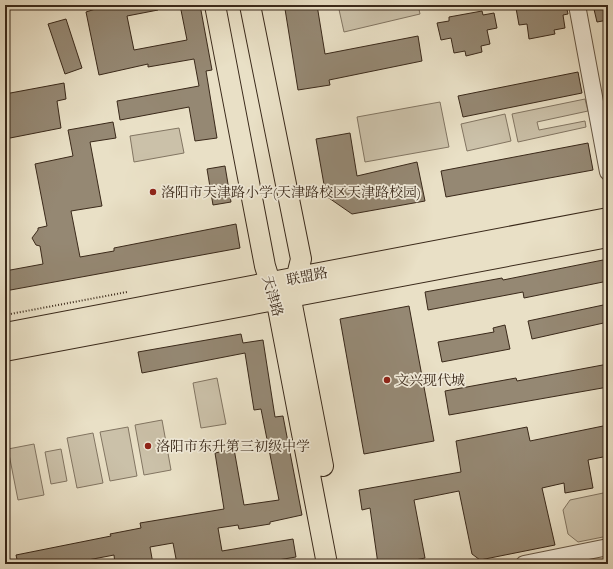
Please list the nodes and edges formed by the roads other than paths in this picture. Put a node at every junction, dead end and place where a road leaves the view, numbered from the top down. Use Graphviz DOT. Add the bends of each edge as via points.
graph roads {
  1 [pos="215,5"];
  2 [pos="250,5"];
  3 [pos="577,5"];
  4 [pos="608,172"];
  5 [pos="608,218"];
  6 [pos="608,237"];
  7 [pos="297,277"];
  8 [pos="280,293"];
  9 [pos="5,333"];
  10 [pos="5,351"];
  11 [pos="608,547"];
  12 [pos="327,564"];
  13 [pos="341,564"];
  14 [pos="524,564"];
  1 -- 8 [label="main road, 天津路" via="265,266"];
  2 -- 7 [label="main road, 天津路" via="301,259"];
  3 -- 4 [label="street"];
  5 -- 7 [label="main road, 联盟路"];
  6 -- 8 [label="main road, 联盟路"];
  7 -- 8 [label="main road, 天津路"];
  8 -- 9 [label="main road, 联盟路"];
  8 -- 10 [label="main road, 联盟路"];
  8 -- 12 [label="main road, 天津路"];
  8 -- 13 [label="main road, 天津路" via="292,305"];
  11 -- 14 [label="street"];
}
